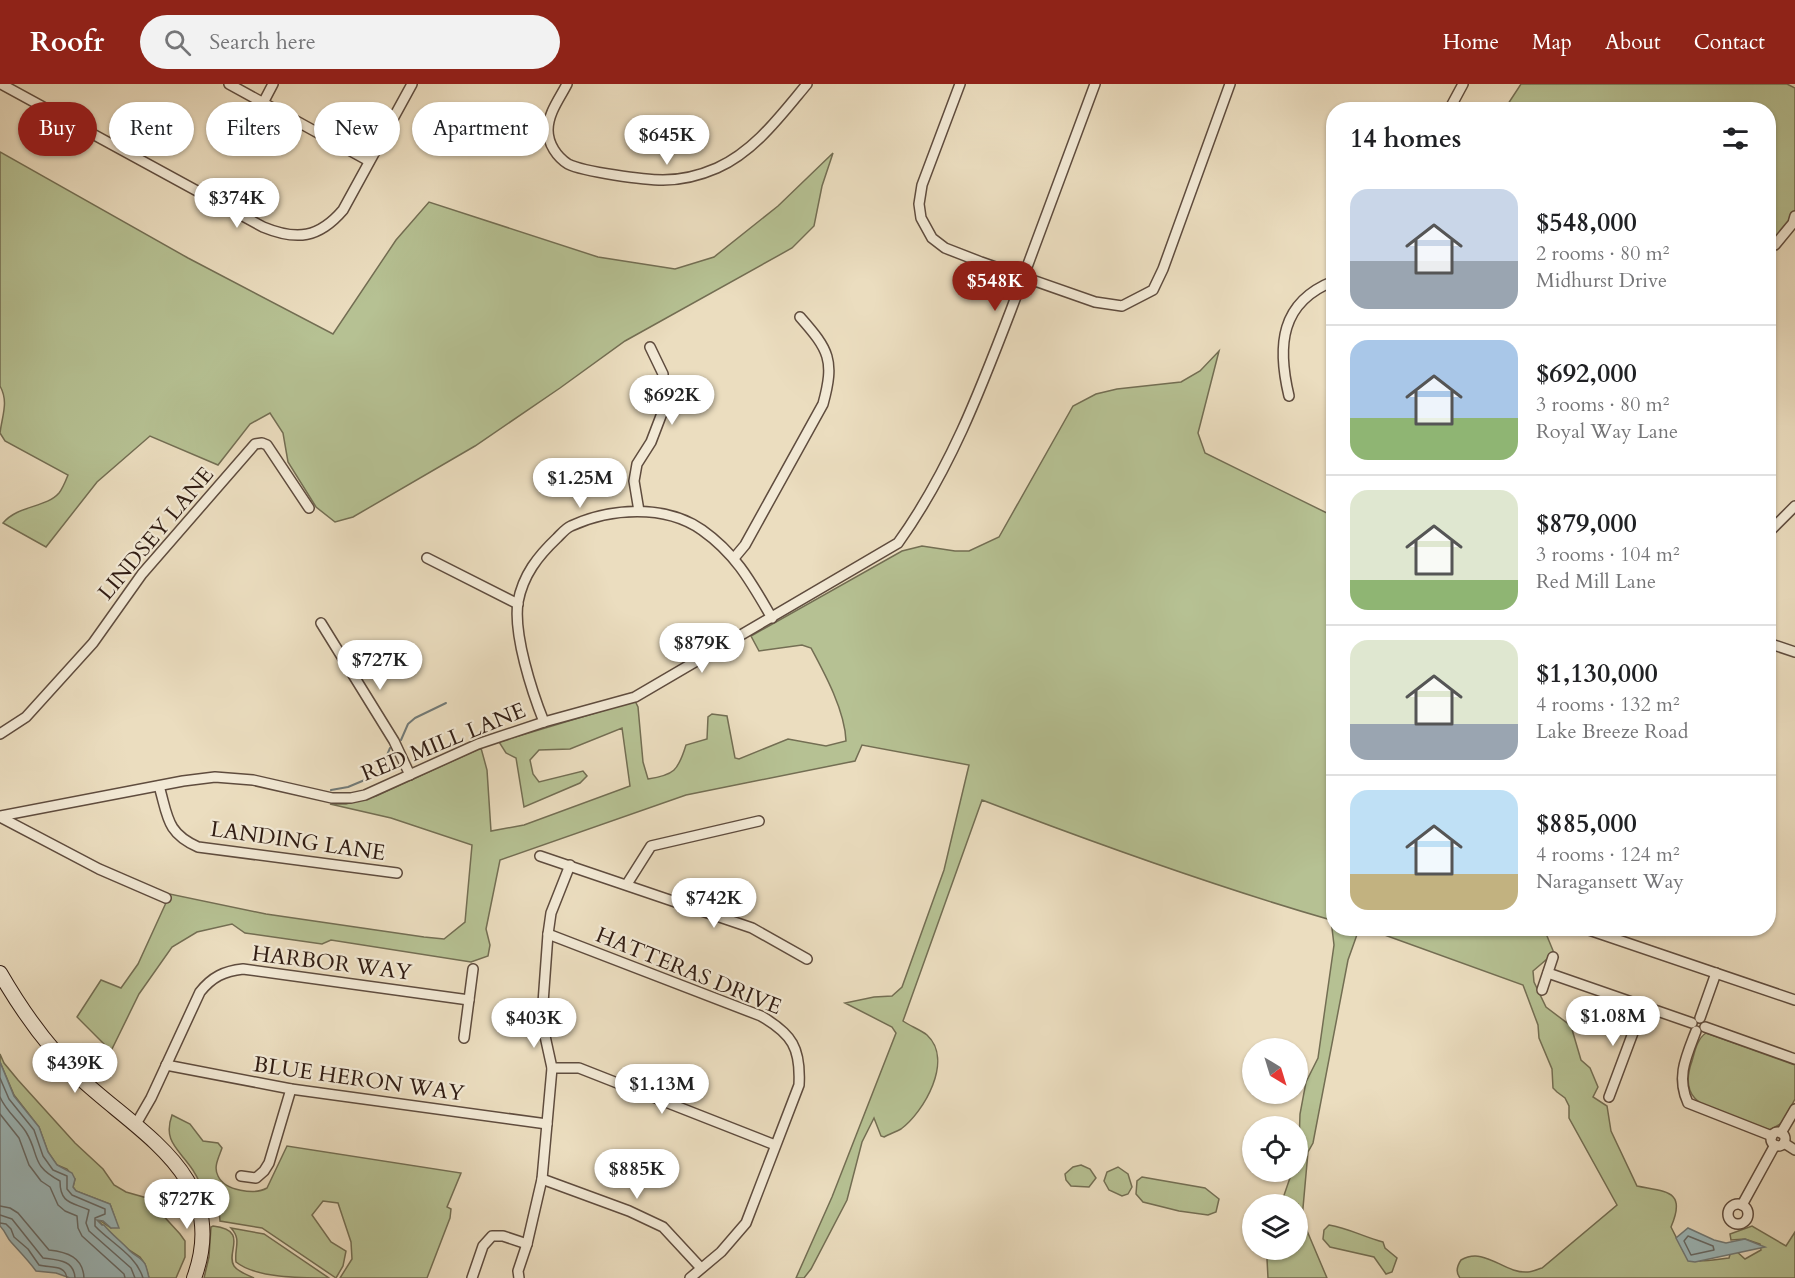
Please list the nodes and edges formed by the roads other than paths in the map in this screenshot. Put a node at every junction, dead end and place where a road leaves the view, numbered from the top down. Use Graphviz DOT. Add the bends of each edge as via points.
graph roads {
  1 [pos="1,84"];
  2 [pos="229,84"];
  3 [pos="273,84"];
  4 [pos="412,84"];
  5 [pos="567,84"];
  6 [pos="807,84"];
  7 [pos="960,84"];
  8 [pos="1095,84"];
  9 [pos="1230,84"];
  10 [pos="1463,84"];
  11 [pos="261,102"];
  12 [pos="264,102"];
  13 [pos="1453,102"];
  14 [pos="302,124"];
  15 [pos="369,161"];
  16 [pos="1795,216"];
  17 [pos="1776,244"];
  18 [pos="1024,276"];
  19 [pos="1326,284"];
  20 [pos="800,317"];
  21 [pos="650,347"];
  22 [pos="1289,396"];
  23 [pos="1795,506"];
  24 [pos="309,507"];
  25 [pos="639,511"];
  26 [pos="1776,525"];
  27 [pos="735,557"];
  28 [pos="427,558"];
  29 [pos="518,604"];
  30 [pos="772,618"];
  31 [pos="321,623"];
  32 [pos="1776,646"];
  33 [pos="1795,652"];
  34 [pos="544,722"];
  35 [pos="0,734"];
  36 [pos="410,775"];
  37 [pos="159,786"];
  38 [pos="0,816"];
  39 [pos="759,820"];
  40 [pos="540,856"];
  41 [pos="570,865"];
  42 [pos="397,873"];
  43 [pos="627,884"];
  44 [pos="166,898"];
  45 [pos="548,934"];
  46 [pos="1607,936"];
  47 [pos="1553,957"];
  48 [pos="807,959"];
  49 [pos="473,969"];
  50 [pos="0,973"];
  51 [pos="1548,973"];
  52 [pos="1716,973"];
  53 [pos="1542,990"];
  54 [pos="469,1000"];
  55 [pos="1795,1000"];
  56 [pos="1643,1006"];
  57 [pos="1698,1025"];
  58 [pos="464,1038"];
  59 [pos="1795,1059"];
  60 [pos="166,1065"];
  61 [pos="552,1068"];
  62 [pos="291,1089"];
  63 [pos="1609,1097"];
  64 [pos="1795,1109"];
  65 [pos="136,1124"];
  66 [pos="547,1124"];
  67 [pos="1778,1139"];
  68 [pos="775,1145"];
  69 [pos="1795,1150"];
  70 [pos="241,1176"];
  71 [pos="542,1179"];
  72 [pos="1742,1205"];
  73 [pos="527,1244"];
  74 [pos="701,1268"];
  75 [pos="194,1278"];
  76 [pos="472,1278"];
  77 [pos="519,1278"];
  78 [pos="690,1278"];
  1 -- 15 [label="street" via="282,235 314,233 331,224 343,210"];
  2 -- 11 [label="street"];
  3 -- 12 [label="street"];
  4 -- 15 [label="street"];
  5 -- 6 [label="street" via="549,118 548,132 558,156 587,169 664,180 714,169 736,158"];
  7 -- 18 [label="street" via="922,185 921,218 932,238 945,248"];
  8 -- 18 [label="street"];
  9 -- 18 [label="street" via="1153,290 1122,306 1095,302"];
  10 -- 13 [label="street"];
  14 -- 15 [label="street"];
  16 -- 17 [label="street"];
  18 -- 30 [label="street, RED MILL LANE" via="975,406 898,543"];
  19 -- 22 [label="street" via="1302,300 1288,322 1282,348"];
  20 -- 27 [label="street" via="818,338 829,360 828,388 812,424"];
  21 -- 25 [label="street" via="663,374 664,408 651,442 637,464 634,481"];
  23 -- 26 [label="street"];
  24 -- 35 [label="street, LINDSEY LANE" via="267,445 255,444 141,574 93,643 26,717"];
  25 -- 27 [label="street" via="670,514 700,529"];
  25 -- 29 [label="street" via="601,516 569,527 539,554 524,579"];
  27 -- 30 [label="street"];
  28 -- 29 [label="street"];
  29 -- 34 [label="street" via="520,637"];
  30 -- 34 [label="street, RED MILL LANE" via="635,697"];
  31 -- 36 [label="street" via="394,741"];
  32 -- 33 [label="street"];
  34 -- 36 [label="street, RED MILL LANE" via="478,744"];
  36 -- 37 [label="street, RED MILL LANE" via="351,798 215,777"];
  37 -- 38 [label="street, RED MILL LANE"];
  37 -- 42 [label="street, LANDING LANE" via="172,829 198,847"];
  38 -- 44 [label="street"];
  39 -- 43 [label="street" via="651,846"];
  40 -- 41 [label="street"];
  41 -- 43 [label="street"];
  41 -- 45 [label="street" via="551,913"];
  43 -- 48 [label="street" via="752,928"];
  45 -- 61 [label="street" via="543,1003"];
  45 -- 68 [label="street, HATTERAS DRIVE" via="761,1016 781,1028 792,1041 800,1071 799,1085"];
  46 -- 52 [label="street"];
  47 -- 51 [label="street"];
  49 -- 54 [label="street"];
  50 -- 65 [label="street" via="57,1054"];
  51 -- 53 [label="street"];
  51 -- 56 [label="street"];
  52 -- 55 [label="street"];
  52 -- 57 [label="street"];
  54 -- 58 [label="street"];
  54 -- 60 [label="street, HARBOR WAY" via="243,969 230,971 211,980 200,992"];
  56 -- 57 [label="street"];
  56 -- 63 [label="street"];
  57 -- 59 [label="street"];
  57 -- 67 [label="street" via="1681,1080 1688,1103"];
  60 -- 62 [label="street, BLUE HERON WAY"];
  60 -- 65 [label="street, HARBOR WAY"];
  61 -- 66 [label="street"];
  61 -- 68 [label="street" via="579,1068"];
  62 -- 66 [label="street, BLUE HERON WAY"];
  62 -- 70 [label="street" via="264,1172 256,1178"];
  64 -- 67 [label="street"];
  65 -- 75 [label="street" via="165,1151 191,1184 203,1224"];
  66 -- 71 [label="street"];
  67 -- 69 [label="street"];
  67 -- 72 [label="street"];
  68 -- 74 [label="street, HATTERAS DRIVE" via="746,1223"];
  71 -- 73 [label="street"];
  71 -- 74 [label="street" via="663,1227"];
  73 -- 76 [label="street" via="503,1236 489,1239"];
  73 -- 77 [label="street"];
  74 -- 78 [label="street, HATTERAS DRIVE"];
}
